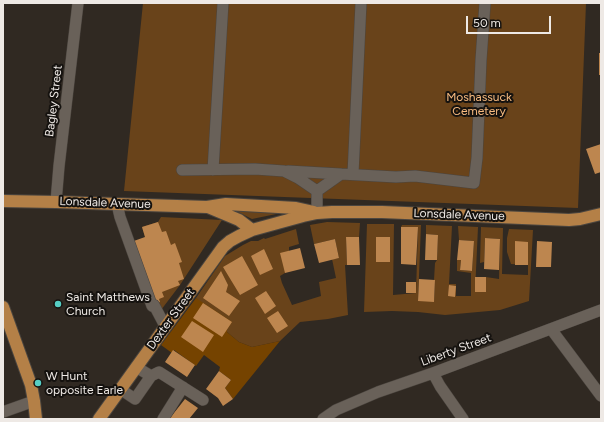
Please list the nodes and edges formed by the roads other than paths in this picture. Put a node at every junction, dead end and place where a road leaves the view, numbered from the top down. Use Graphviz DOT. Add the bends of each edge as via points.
graph roads {
  1 [pos="78,3"];
  2 [pos="223,3"];
  3 [pos="361,3"];
  4 [pos="485,3"];
  5 [pos="182,170"];
  6 [pos="213,170"];
  7 [pos="284,171"];
  8 [pos="341,174"];
  9 [pos="353,174"];
  10 [pos="317,191"];
  11 [pos="3,201"];
  12 [pos="56,202"];
  13 [pos="117,204"];
  14 [pos="207,207"];
  15 [pos="317,213"];
  16 [pos="601,214"];
  17 [pos="252,230"];
  18 [pos="3,307"];
  19 [pos="601,310"];
  20 [pos="165,326"];
  21 [pos="551,329"];
  22 [pos="136,367"];
  23 [pos="434,373"];
  24 [pos="151,376"];
  25 [pos="183,387"];
  26 [pos="120,389"];
  27 [pos="601,396"];
  28 [pos="203,400"];
  29 [pos="34,401"];
  30 [pos="3,412"];
  31 [pos="36,419"];
  32 [pos="99,419"];
  33 [pos="163,419"];
  34 [pos="323,419"];
  35 [pos="463,419"];
  1 -- 12 [label="street, Bagley Street"];
  2 -- 6 [label="street"];
  3 -- 9 [label="street"];
  4 -- 9 [label="street" via="474,183 415,176"];
  5 -- 6 [label="street"];
  6 -- 7 [label="street"];
  7 -- 8 [label="street"];
  7 -- 10 [label="street"];
  8 -- 9 [label="street"];
  8 -- 10 [label="street"];
  10 -- 15 [label="street"];
  11 -- 12 [label="main road, Lonsdale Avenue"];
  12 -- 13 [label="main road, Lonsdale Avenue"];
  13 -- 14 [label="main road, Lonsdale Avenue"];
  13 -- 20 [label="street" via="152,306 154,305"];
  14 -- 15 [label="main road, Lonsdale Avenue" via="226,204 296,208"];
  14 -- 17 [label="main road, Lonsdale Avenue" via="239,220"];
  15 -- 16 [label="main road, Lonsdale Avenue" via="382,212 569,220"];
  15 -- 17 [label="main road, Lonsdale Avenue"];
  17 -- 20 [label="main road, Dexter Street" via="223,247"];
  18 -- 29 [label="main road" via="31,385"];
  19 -- 21 [label="street, Liberty Street"];
  20 -- 22 [label="main road, Dexter Street"];
  21 -- 23 [label="street, Liberty Street"];
  21 -- 27 [label="street"];
  22 -- 24 [label="street"];
  22 -- 26 [label="main road, Dexter Street"];
  23 -- 34 [label="street, Liberty Street" via="378,392 336,410"];
  23 -- 35 [label="street"];
  24 -- 25 [label="street" via="159,372"];
  24 -- 26 [label="street" via="136,400"];
  25 -- 28 [label="street"];
  25 -- 33 [label="street"];
  26 -- 32 [label="main road, Dexter Street"];
  29 -- 30 [label="street"];
  29 -- 31 [label="main road"];
}
